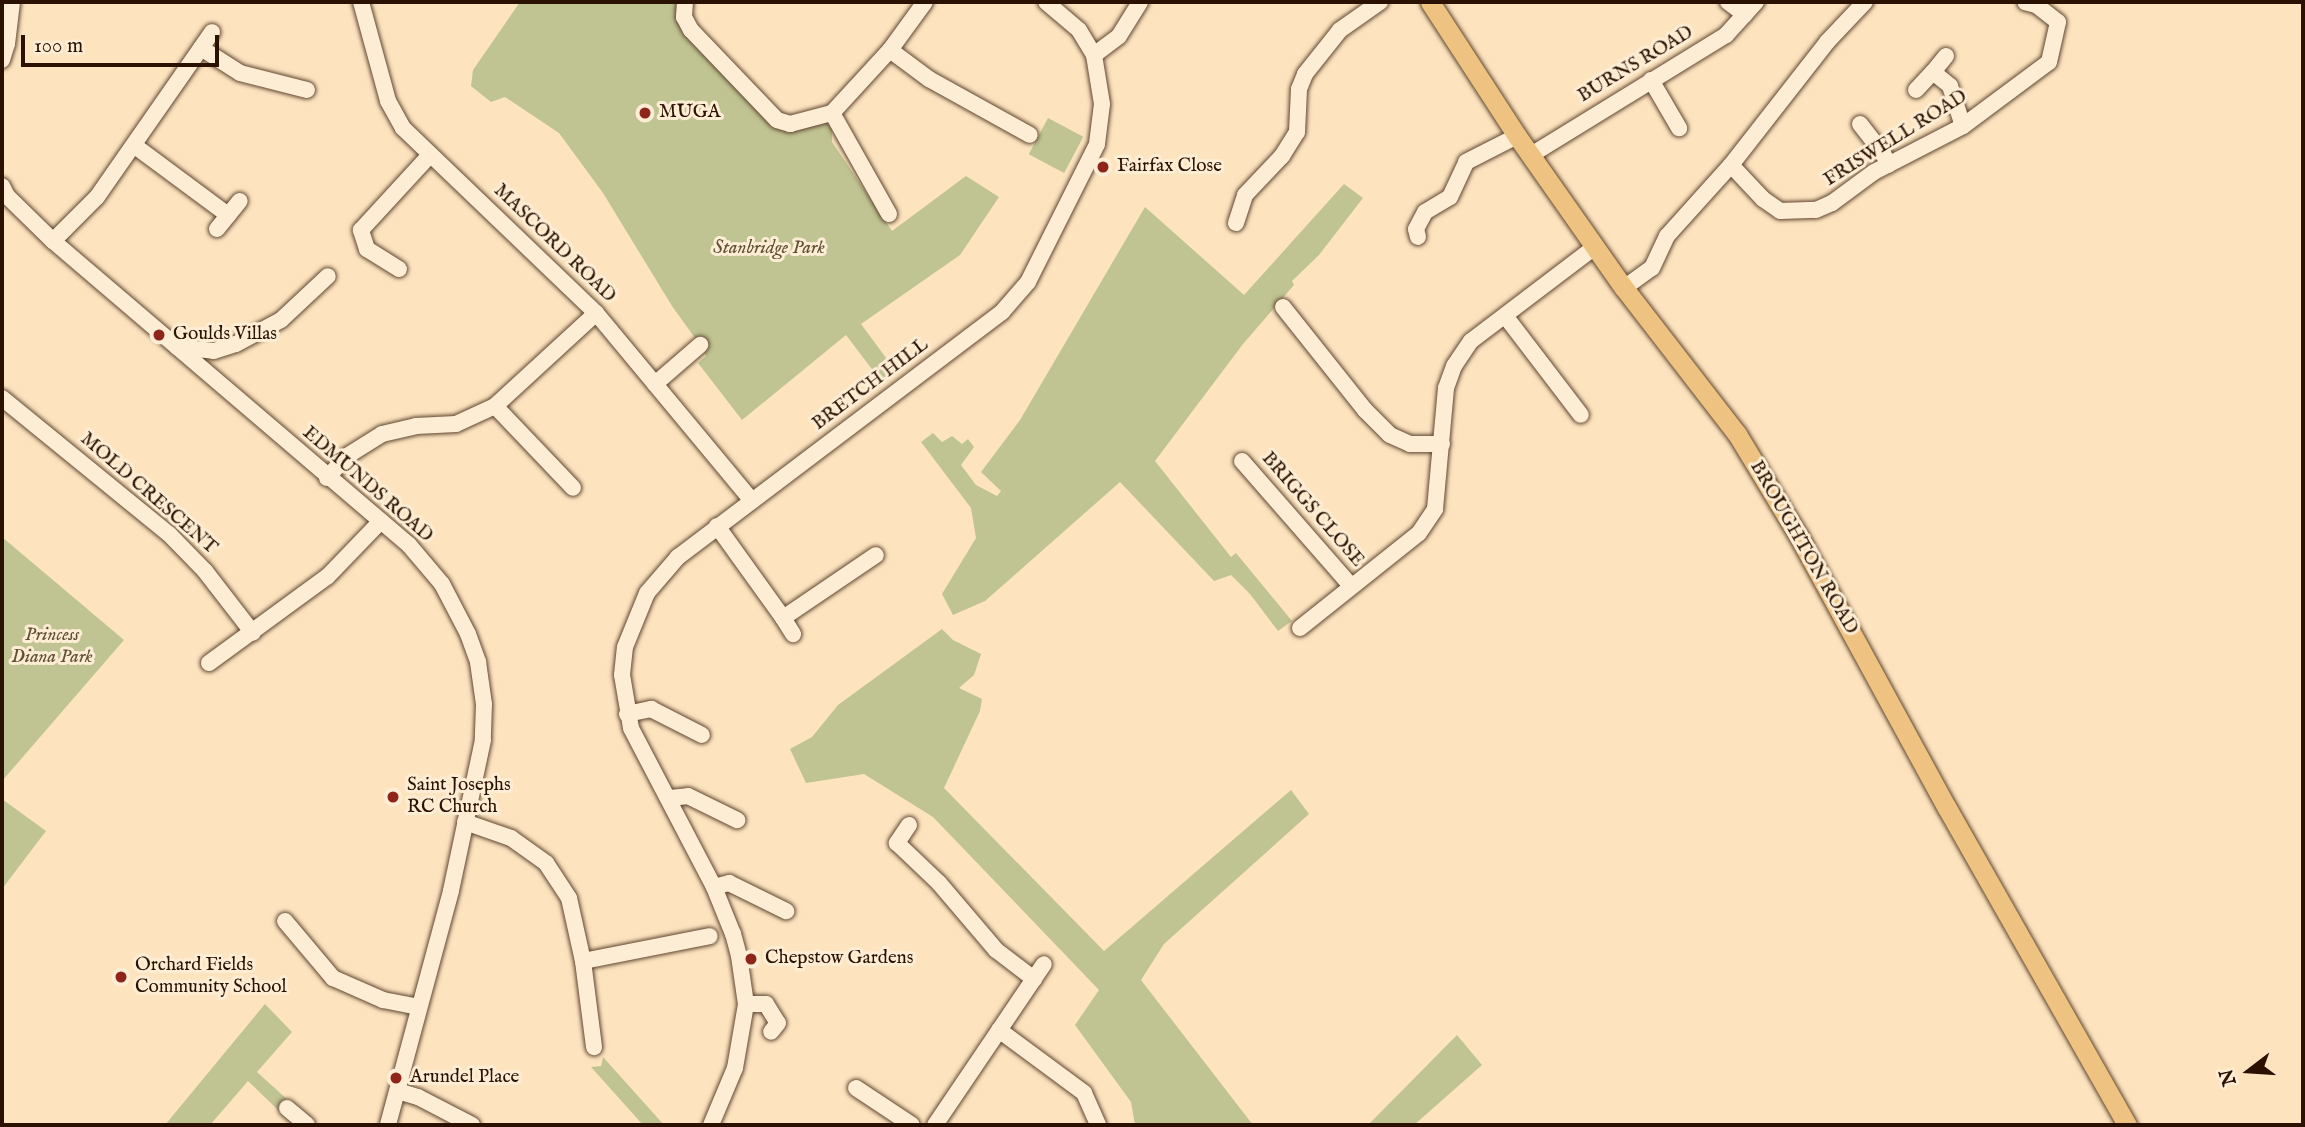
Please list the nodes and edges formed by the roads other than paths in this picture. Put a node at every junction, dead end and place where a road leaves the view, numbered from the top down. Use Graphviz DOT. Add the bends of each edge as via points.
graph roads {
  1 [pos="12,2"];
  2 [pos="361,2"];
  3 [pos="685,2"];
  4 [pos="925,2"];
  5 [pos="1046,2"];
  6 [pos="1140,2"];
  7 [pos="1380,2"];
  8 [pos="1430,2"];
  9 [pos="1728,2"];
  10 [pos="1756,2"];
  11 [pos="1865,2"];
  12 [pos="2025,2"];
  13 [pos="1745,15"];
  14 [pos="212,32"];
  15 [pos="201,48"];
  16 [pos="890,50"];
  17 [pos="1094,55"];
  18 [pos="1946,56"];
  19 [pos="2,60"];
  20 [pos="1933,72"];
  21 [pos="1651,80"];
  22 [pos="307,90"];
  23 [pos="1916,90"];
  24 [pos="832,113"];
  25 [pos="1860,124"];
  26 [pos="1963,126"];
  27 [pos="1679,128"];
  28 [pos="1030,135"];
  29 [pos="1517,136"];
  30 [pos="135,146"];
  31 [pos="430,155"];
  32 [pos="1531,155"];
  33 [pos="1731,165"];
  34 [pos="1888,165"];
  35 [pos="2,186"];
  36 [pos="240,201"];
  37 [pos="890,214"];
  38 [pos="228,215"];
  39 [pos="1236,223"];
  40 [pos="217,229"];
  41 [pos="1418,237"];
  42 [pos="54,242"];
  43 [pos="1595,247"];
  44 [pos="399,269"];
  45 [pos="328,276"];
  46 [pos="1624,288"];
  47 [pos="1283,307"];
  48 [pos="596,313"];
  49 [pos="1506,317"];
  50 [pos="700,345"];
  51 [pos="175,346"];
  52 [pos="655,384"];
  53 [pos="2,398"];
  54 [pos="495,406"];
  55 [pos="1581,415"];
  56 [pos="1442,444"];
  57 [pos="1241,461"];
  58 [pos="327,478"];
  59 [pos="573,488"];
  60 [pos="751,501"];
  61 [pos="381,521"];
  62 [pos="717,526"];
  63 [pos="876,555"];
  64 [pos="1351,586"];
  65 [pos="783,618"];
  66 [pos="1300,628"];
  67 [pos="253,633"];
  68 [pos="793,634"];
  69 [pos="209,663"];
  70 [pos="627,714"];
  71 [pos="702,735"];
  72 [pos="670,798"];
  73 [pos="737,820"];
  74 [pos="466,822"];
  75 [pos="909,824"];
  76 [pos="714,887"];
  77 [pos="786,911"];
  78 [pos="285,920"];
  79 [pos="710,936"];
  80 [pos="583,961"];
  81 [pos="1044,964"];
  82 [pos="1034,979"];
  83 [pos="746,1004"];
  84 [pos="418,1007"];
  85 [pos="999,1030"];
  86 [pos="771,1032"];
  87 [pos="594,1047"];
  88 [pos="856,1088"];
  89 [pos="398,1091"];
  90 [pos="287,1108"];
  91 [pos="307,1125"];
  92 [pos="388,1125"];
  93 [pos="472,1125"];
  94 [pos="711,1125"];
  95 [pos="912,1125"];
  96 [pos="935,1125"];
  97 [pos="1098,1125"];
  98 [pos="2127,1125"];
  1 -- 19 [label="street"];
  2 -- 31 [label="street, MASCORD ROAD" via="394,116"];
  3 -- 24 [label="street" via="684,17 691,30 777,120 790,124"];
  4 -- 16 [label="street"];
  5 -- 17 [label="street, BRETCH HILL" via="1079,30"];
  6 -- 17 [label="street" via="1119,36"];
  7 -- 39 [label="street" via="1340,30 1305,74 1299,89 1297,132 1282,156 1245,194"];
  8 -- 29 [label="main road, BROUGHTON ROAD"];
  9 -- 13 [label="street"];
  10 -- 13 [label="street, BURNS ROAD"];
  11 -- 33 [label="street" via="1827,42"];
  12 -- 26 [label="street, FRISWELL ROAD" via="2058,22 2049,62"];
  13 -- 21 [label="street, BURNS ROAD" via="1726,35"];
  14 -- 15 [label="street"];
  15 -- 22 [label="street" via="240,73"];
  15 -- 30 [label="street"];
  16 -- 24 [label="street"];
  16 -- 28 [label="street" via="929,79"];
  17 -- 60 [label="street, BRETCH HILL" via="1102,104 1097,144 1028,282 1002,312"];
  18 -- 20 [label="street"];
  20 -- 23 [label="street"];
  20 -- 26 [label="street" via="1950,86"];
  21 -- 27 [label="street"];
  21 -- 32 [label="street, BURNS ROAD"];
  24 -- 37 [label="street"];
  25 -- 34 [label="street"];
  26 -- 34 [label="street, FRISWELL ROAD"];
  29 -- 32 [label="main road, BROUGHTON ROAD"];
  29 -- 41 [label="street" via="1466,162 1450,197 1425,212 1416,229"];
  30 -- 38 [label="street"];
  30 -- 42 [label="street" via="97,197"];
  31 -- 44 [label="street" via="361,230 367,249"];
  31 -- 48 [label="street, MASCORD ROAD"];
  32 -- 43 [label="main road, BROUGHTON ROAD"];
  33 -- 34 [label="street, FRISWELL ROAD" via="1780,211 1798,212 1832,203"];
  33 -- 46 [label="street" via="1667,236 1652,268"];
  35 -- 42 [label="street, EDMUNDS ROAD"];
  36 -- 38 [label="street"];
  38 -- 40 [label="street"];
  42 -- 51 [label="street, EDMUNDS ROAD"];
  43 -- 46 [label="main road, BROUGHTON ROAD"];
  43 -- 49 [label="street"];
  45 -- 51 [label="street" via="281,320 236,344 214,351"];
  46 -- 98 [label="main road, BROUGHTON ROAD" via="1737,434 1778,502"];
  47 -- 56 [label="street" via="1390,435 1410,444"];
  48 -- 52 [label="street, MASCORD ROAD"];
  48 -- 54 [label="street"];
  49 -- 55 [label="street"];
  49 -- 56 [label="street" via="1471,341 1454,366 1446,388"];
  50 -- 52 [label="street"];
  51 -- 58 [label="street, EDMUNDS ROAD"];
  52 -- 60 [label="street, MASCORD ROAD"];
  53 -- 67 [label="street, MOLD CRESCENT" via="169,534 205,571"];
  54 -- 58 [label="street" via="456,424 382,434 347,456"];
  54 -- 59 [label="street"];
  56 -- 64 [label="street" via="1435,509 1419,533"];
  57 -- 64 [label="street, BRIGGS CLOSE"];
  58 -- 61 [label="street, EDMUNDS ROAD"];
  60 -- 62 [label="street, BRETCH HILL"];
  61 -- 67 [label="street" via="328,576"];
  61 -- 74 [label="street, EDMUNDS ROAD" via="442,584 478,662 483,740"];
  62 -- 65 [label="street"];
  62 -- 70 [label="street, BRETCH HILL" via="660,576 632,622 621,670"];
  63 -- 65 [label="street"];
  64 -- 66 [label="street"];
  65 -- 68 [label="street"];
  67 -- 69 [label="street"];
  70 -- 71 [label="street" via="651,709"];
  70 -- 72 [label="street, BRETCH HILL"];
  72 -- 73 [label="street" via="688,796"];
  72 -- 76 [label="street, BRETCH HILL"];
  74 -- 80 [label="street" via="511,838 546,863 569,898"];
  74 -- 84 [label="street, EDMUNDS ROAD"];
  75 -- 82 [label="street" via="897,843 939,883 996,950"];
  76 -- 77 [label="street" via="729,883"];
  76 -- 83 [label="street, BRETCH HILL" via="733,934"];
  78 -- 84 [label="street" via="333,978 383,1000"];
  79 -- 80 [label="street"];
  80 -- 87 [label="street"];
  81 -- 82 [label="street"];
  82 -- 85 [label="street"];
  83 -- 86 [label="street" via="766,1004 778,1023"];
  83 -- 94 [label="street, BRETCH HILL" via="735,1068"];
  84 -- 89 [label="street, EDMUNDS ROAD"];
  85 -- 96 [label="street"];
  85 -- 97 [label="street" via="1084,1093"];
  88 -- 95 [label="street"];
  89 -- 92 [label="street, EDMUNDS ROAD"];
  89 -- 93 [label="street"];
  90 -- 91 [label="street"];
}
